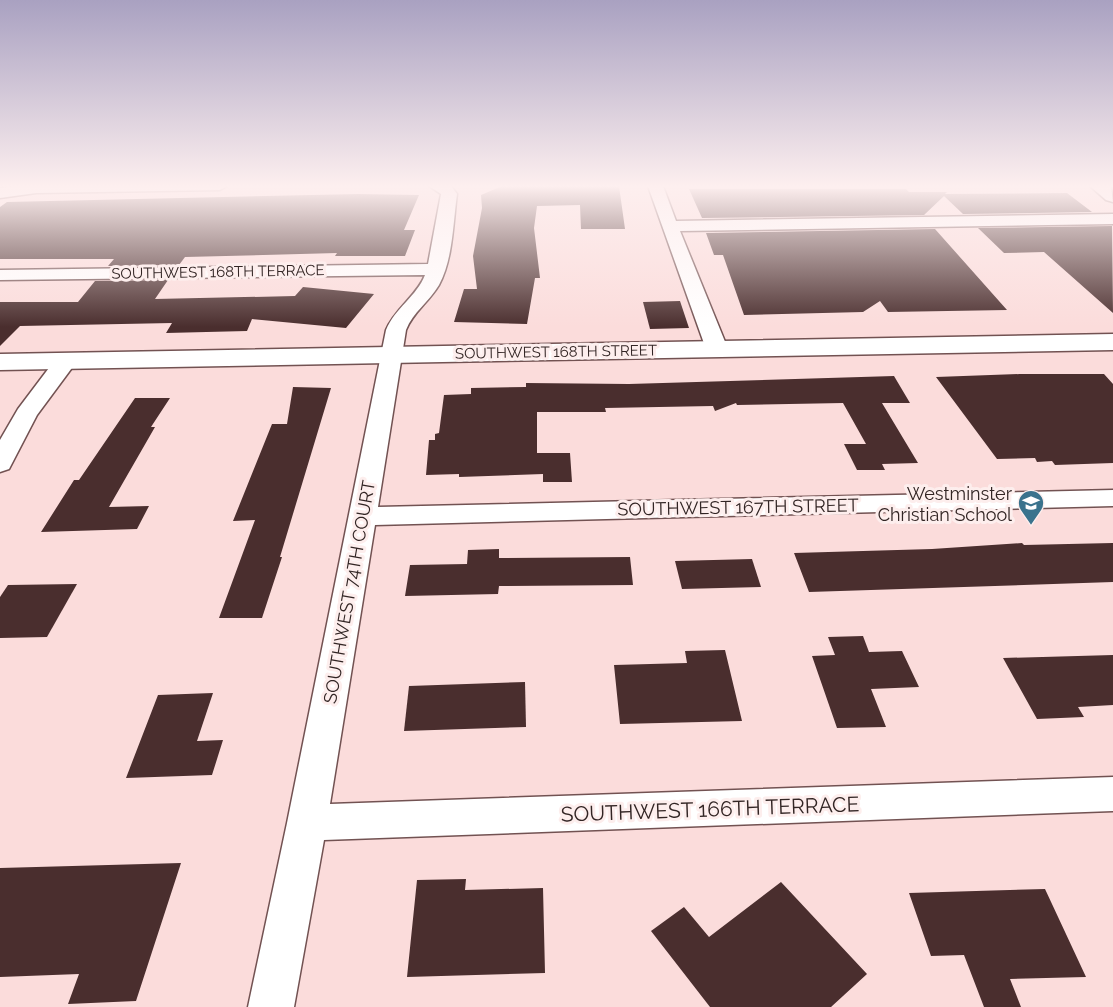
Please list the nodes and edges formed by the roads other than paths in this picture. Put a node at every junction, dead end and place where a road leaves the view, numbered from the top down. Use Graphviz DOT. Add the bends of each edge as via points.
graph roads {
  1 [pos="443,233"];
  2 [pos="672,233"];
  3 [pos="436,269"];
  4 [pos="0,275"];
  5 [pos="1113,342"];
  6 [pos="717,349"];
  7 [pos="391,355"];
  8 [pos="66,361"];
  9 [pos="0,362"];
  10 [pos="0,464"];
  11 [pos="1113,498"];
  12 [pos="363,516"];
  13 [pos="1113,794"];
  14 [pos="307,823"];
  15 [pos="272,1007"];
  1 -- 3 [label="street, SOUTHWEST 74TH COURT"];
  2 -- 6 [label="street"];
  3 -- 4 [label="street, SOUTHWEST 168TH TERRACE"];
  3 -- 7 [label="street, SOUTHWEST 74TH COURT" via="429,286 398,323"];
  5 -- 6 [label="street, SOUTHWEST 168TH STREET"];
  6 -- 7 [label="street, SOUTHWEST 168TH STREET"];
  7 -- 8 [label="street, SOUTHWEST 168TH STREET"];
  7 -- 12 [label="street, SOUTHWEST 74TH COURT"];
  8 -- 9 [label="street, SOUTHWEST 168TH STREET"];
  8 -- 10 [label="street" via="26,414"];
  11 -- 12 [label="street, SOUTHWEST 167TH STREET"];
  12 -- 14 [label="street, SOUTHWEST 74TH COURT"];
  13 -- 14 [label="street, SOUTHWEST 166TH TERRACE"];
  14 -- 15 [label="street, SOUTHWEST 74TH COURT"];
}
